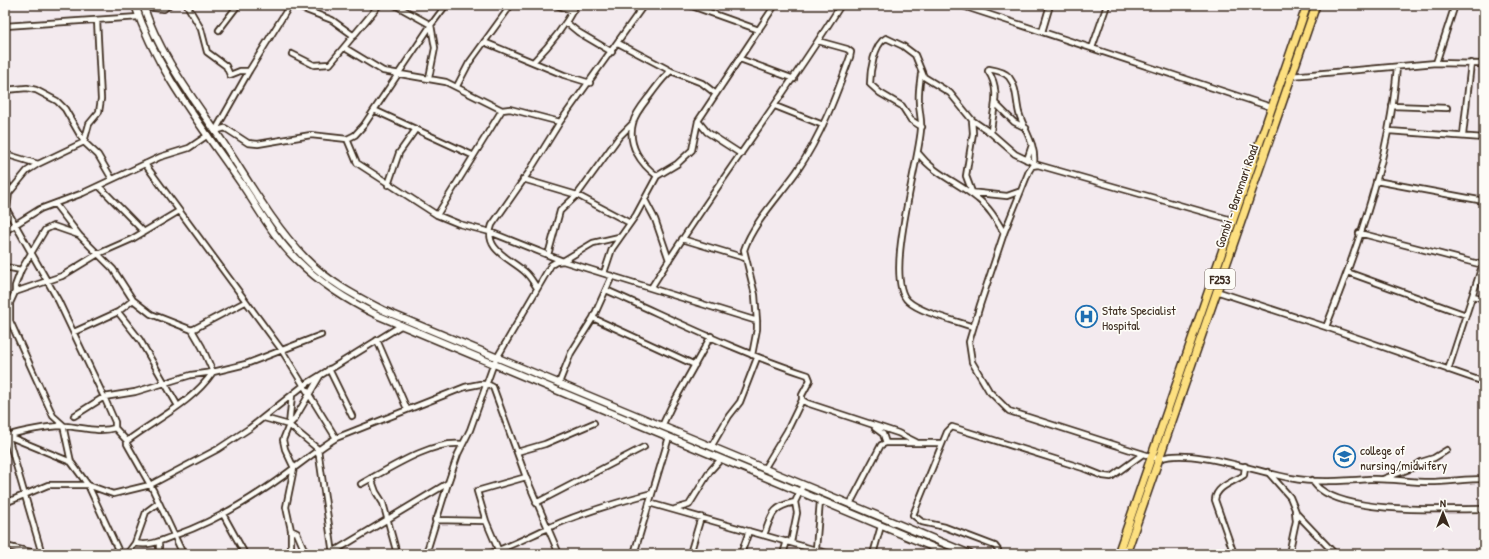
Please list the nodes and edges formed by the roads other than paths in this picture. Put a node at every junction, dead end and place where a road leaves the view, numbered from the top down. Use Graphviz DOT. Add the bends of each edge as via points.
graph roads {
  1 [pos="135,5"];
  2 [pos="169,5"];
  3 [pos="187,5"];
  4 [pos="238,5"];
  5 [pos="292,5"];
  6 [pos="379,5"];
  7 [pos="395,5"];
  8 [pos="446,5"];
  9 [pos="511,5"];
  10 [pos="556,5"];
  11 [pos="576,5"];
  12 [pos="644,5"];
  13 [pos="689,5"];
  14 [pos="775,5"];
  15 [pos="841,5"];
  16 [pos="960,5"];
  17 [pos="1050,5"];
  18 [pos="1107,5"];
  19 [pos="1307,5"];
  20 [pos="1316,5"];
  21 [pos="1455,5"];
  22 [pos="143,6"];
  23 [pos="573,11"];
  24 [pos="139,17"];
  25 [pos="97,20"];
  26 [pos="566,23"];
  27 [pos="431,25"];
  28 [pos="5,26"];
  29 [pos="219,30"];
  30 [pos="759,30"];
  31 [pos="1042,32"];
  32 [pos="354,36"];
  33 [pos="818,41"];
  34 [pos="484,42"];
  35 [pos="618,43"];
  36 [pos="345,48"];
  37 [pos="1092,48"];
  38 [pos="612,52"];
  39 [pos="292,54"];
  40 [pos="740,59"];
  41 [pos="534,61"];
  42 [pos="1436,63"];
  43 [pos="1471,63"];
  44 [pos="1484,64"];
  45 [pos="1397,67"];
  46 [pos="249,71"];
  47 [pos="671,71"];
  48 [pos="922,73"];
  49 [pos="398,74"];
  50 [pos="1291,76"];
  51 [pos="429,78"];
  52 [pos="794,79"];
  53 [pos="590,83"];
  54 [pos="457,86"];
  55 [pos="5,90"];
  56 [pos="716,94"];
  57 [pos="995,103"];
  58 [pos="775,106"];
  59 [pos="1392,106"];
  60 [pos="1271,107"];
  61 [pos="1447,108"];
  62 [pos="374,110"];
  63 [pos="502,110"];
  64 [pos="972,120"];
  65 [pos="698,121"];
  66 [pos="560,122"];
  67 [pos="633,123"];
  68 [pos="823,125"];
  69 [pos="922,128"];
  70 [pos="1026,128"];
  71 [pos="416,129"];
  72 [pos="215,131"];
  73 [pos="1389,131"];
  74 [pos="991,133"];
  75 [pos="208,135"];
  76 [pos="1463,135"];
  77 [pos="1484,138"];
  78 [pos="347,139"];
  79 [pos="84,142"];
  80 [pos="1032,145"];
  81 [pos="918,153"];
  82 [pos="5,154"];
  83 [pos="741,154"];
  84 [pos="472,155"];
  85 [pos="1027,160"];
  86 [pos="38,164"];
  87 [pos="145,164"];
  88 [pos="1036,164"];
  89 [pos="5,171"];
  90 [pos="657,176"];
  91 [pos="112,179"];
  92 [pos="523,179"];
  93 [pos="1376,181"];
  94 [pos="388,185"];
  95 [pos="99,186"];
  96 [pos="1021,191"];
  97 [pos="970,192"];
  98 [pos="9,193"];
  99 [pos="577,195"];
  100 [pos="644,200"];
  101 [pos="1484,201"];
  102 [pos="55,204"];
  103 [pos="179,211"];
  104 [pos="437,215"];
  105 [pos="1232,220"];
  106 [pos="630,223"];
  107 [pos="14,224"];
  108 [pos="5,231"];
  109 [pos="144,232"];
  110 [pos="490,232"];
  111 [pos="1004,233"];
  112 [pos="1359,233"];
  113 [pos="79,235"];
  114 [pos="619,237"];
  115 [pos="682,239"];
  116 [pos="32,251"];
  117 [pos="98,254"];
  118 [pos="548,255"];
  119 [pos="745,258"];
  120 [pos="669,260"];
  121 [pos="563,261"];
  122 [pos="1484,263"];
  123 [pos="5,267"];
  124 [pos="21,270"];
  125 [pos="1347,272"];
  126 [pos="604,273"];
  127 [pos="612,276"];
  128 [pos="47,281"];
  129 [pos="537,288"];
  130 [pos="652,288"];
  131 [pos="606,290"];
  132 [pos="1216,291"];
  133 [pos="15,292"];
  134 [pos="1473,296"];
  135 [pos="1484,299"];
  136 [pos="133,300"];
  137 [pos="245,302"];
  138 [pos="118,312"];
  139 [pos="10,313"];
  140 [pos="1466,315"];
  141 [pos="593,318"];
  142 [pos="5,321"];
  143 [pos="757,321"];
  144 [pos="402,325"];
  145 [pos="973,327"];
  146 [pos="1326,327"];
  147 [pos="192,330"];
  148 [pos="74,332"];
  149 [pos="321,335"];
  150 [pos="711,336"];
  151 [pos="377,340"];
  152 [pos="281,350"];
  153 [pos="752,354"];
  154 [pos="497,357"];
  155 [pos="757,358"];
  156 [pos="494,363"];
  157 [pos="695,365"];
  158 [pos="329,369"];
  159 [pos="1448,370"];
  160 [pos="213,372"];
  161 [pos="321,375"];
  162 [pos="1484,382"];
  163 [pos="166,383"];
  164 [pos="487,384"];
  165 [pos="559,384"];
  166 [pos="303,386"];
  167 [pos="292,395"];
  168 [pos="309,395"];
  169 [pos="104,397"];
  170 [pos="802,400"];
  171 [pos="178,406"];
  172 [pos="407,409"];
  173 [pos="74,416"];
  174 [pos="352,416"];
  175 [pos="264,418"];
  176 [pos="594,423"];
  177 [pos="289,424"];
  178 [pos="63,425"];
  179 [pos="662,426"];
  180 [pos="5,427"];
  181 [pos="874,427"];
  182 [pos="115,428"];
  183 [pos="7,436"];
  184 [pos="669,437"];
  185 [pos="336,438"];
  186 [pos="127,441"];
  187 [pos="886,442"];
  188 [pos="916,442"];
  189 [pos="942,443"];
  190 [pos="462,444"];
  191 [pos="712,446"];
  192 [pos="644,447"];
  193 [pos="318,449"];
  194 [pos="1447,450"];
  195 [pos="517,452"];
  196 [pos="1143,454"];
  197 [pos="1151,456"];
  198 [pos="721,459"];
  199 [pos="1159,459"];
  200 [pos="71,462"];
  201 [pos="1245,466"];
  202 [pos="294,468"];
  203 [pos="764,469"];
  204 [pos="1267,471"];
  205 [pos="526,477"];
  206 [pos="371,478"];
  207 [pos="1383,479"];
  208 [pos="1312,480"];
  209 [pos="1484,480"];
  210 [pos="448,483"];
  211 [pos="361,484"];
  212 [pos="150,485"];
  213 [pos="803,485"];
  214 [pos="88,486"];
  215 [pos="800,492"];
  216 [pos="652,493"];
  217 [pos="26,494"];
  218 [pos="820,500"];
  219 [pos="795,502"];
  220 [pos="5,503"];
  221 [pos="158,503"];
  222 [pos="536,503"];
  223 [pos="649,503"];
  224 [pos="850,504"];
  225 [pos="689,505"];
  226 [pos="1294,506"];
  227 [pos="675,509"];
  228 [pos="1482,509"];
  229 [pos="692,515"];
  230 [pos="224,516"];
  231 [pos="701,517"];
  232 [pos="388,520"];
  233 [pos="435,520"];
  234 [pos="486,521"];
  235 [pos="881,526"];
  236 [pos="548,528"];
  237 [pos="291,530"];
  238 [pos="749,531"];
  239 [pos="764,535"];
  240 [pos="174,536"];
  241 [pos="159,542"];
  242 [pos="789,542"];
  243 [pos="135,543"];
  244 [pos="5,546"];
  245 [pos="499,552"];
  246 [pos="816,552"];
  247 [pos="333,553"];
  248 [pos="822,553"];
  249 [pos="39,554"];
  250 [pos="42,554"];
  251 [pos="120,554"];
  252 [pos="127,554"];
  253 [pos="159,554"];
  254 [pos="183,554"];
  255 [pos="245,554"];
  256 [pos="291,554"];
  257 [pos="306,554"];
  258 [pos="397,554"];
  259 [pos="426,554"];
  260 [pos="488,554"];
  261 [pos="559,554"];
  262 [pos="634,554"];
  263 [pos="690,554"];
  264 [pos="741,554"];
  265 [pos="783,554"];
  266 [pos="830,554"];
  267 [pos="873,554"];
  268 [pos="949,554"];
  269 [pos="970,554"];
  270 [pos="997,554"];
  271 [pos="1118,554"];
  272 [pos="1126,554"];
  273 [pos="1234,554"];
  274 [pos="1289,554"];
  275 [pos="1335,554"];
  1 -- 24 [label="main road"];
  2 -- 22 [label="street" via="164,9"];
  3 -- 46 [label="street" via="201,29 207,52 226,66 230,76 240,71"];
  4 -- 29 [label="street"];
  5 -- 32 [label="street" via="332,20"];
  5 -- 46 [label="street"];
  6 -- 32 [label="street"];
  7 -- 27 [label="street"];
  8 -- 27 [label="street"];
  9 -- 34 [label="street"];
  10 -- 23 [label="street"];
  11 -- 23 [label="street"];
  12 -- 35 [label="street"];
  13 -- 30 [label="street"];
  14 -- 30 [label="street"];
  15 -- 33 [label="street"];
  16 -- 31 [label="street"];
  17 -- 31 [label="street"];
  18 -- 37 [label="street"];
  19 -- 60 [label="main road, Gombi - Baromari Road / F253"];
  20 -- 50 [label="main road, Gombi - Baromari Road / F253"];
  21 -- 42 [label="street"];
  22 -- 72 [label="main road" via="160,45 180,81"];
  23 -- 26 [label="street"];
  24 -- 25 [label="street"];
  24 -- 75 [label="main road" via="171,80"];
  25 -- 28 [label="street"];
  25 -- 79 [label="street" via="101,99 99,112 89,124"];
  26 -- 38 [label="street"];
  26 -- 41 [label="street" via="551,44"];
  27 -- 49 [label="street"];
  27 -- 51 [label="street" via="435,48"];
  30 -- 40 [label="street"];
  31 -- 37 [label="street"];
  32 -- 36 [label="street"];
  33 -- 52 [label="street"];
  33 -- 68 [label="street" via="851,52 833,105"];
  34 -- 41 [label="street"];
  34 -- 54 [label="street"];
  35 -- 38 [label="street"];
  35 -- 47 [label="street"];
  36 -- 39 [label="street" via="326,66 308,63"];
  36 -- 49 [label="street" via="383,71"];
  37 -- 60 [label="street"];
  38 -- 53 [label="street"];
  40 -- 52 [label="street"];
  40 -- 56 [label="street"];
  41 -- 53 [label="street" via="564,75"];
  42 -- 43 [label="street"];
  42 -- 45 [label="street"];
  43 -- 44 [label="street"];
  43 -- 76 [label="street"];
  45 -- 50 [label="street"];
  45 -- 59 [label="street"];
  46 -- 72 [label="street"];
  47 -- 56 [label="street" via="702,83"];
  47 -- 67 [label="street" via="664,76 645,101"];
  48 -- 64 [label="street" via="924,78 950,93"];
  48 -- 69 [label="street" via="919,100"];
  48 -- 69 [label="street" via="918,58 903,46 886,38 878,44 870,84 880,94 902,106 911,120"];
  49 -- 51 [label="street"];
  49 -- 62 [label="street"];
  50 -- 132 [label="main road, Gombi - Baromari Road / F253"];
  51 -- 54 [label="street"];
  52 -- 58 [label="street"];
  53 -- 66 [label="street"];
  54 -- 63 [label="street"];
  55 -- 79 [label="street" via="27,88 47,94 65,109"];
  56 -- 65 [label="street"];
  57 -- 70 [label="street" via="1014,122"];
  57 -- 70 [label="street" via="996,87 989,69 1006,74 1010,78 1019,113"];
  57 -- 74 [label="street" via="991,116"];
  58 -- 68 [label="street"];
  58 -- 83 [label="street"];
  59 -- 61 [label="street"];
  59 -- 73 [label="street"];
  60 -- 105 [label="main road, Gombi - Baromari Road / F253"];
  62 -- 71 [label="street"];
  62 -- 78 [label="street" via="360,130"];
  63 -- 66 [label="street" via="510,109"];
  63 -- 84 [label="street"];
  64 -- 74 [label="street"];
  64 -- 97 [label="street" via="973,133 966,176"];
  65 -- 83 [label="street" via="707,132"];
  65 -- 90 [label="street" via="692,150 685,158"];
  66 -- 92 [label="street"];
  67 -- 90 [label="street" via="635,150 644,166"];
  67 -- 99 [label="street" via="618,137"];
  68 -- 119 [label="street" via="797,171 746,242"];
  69 -- 81 [label="street"];
  70 -- 80 [label="street"];
  71 -- 84 [label="street"];
  71 -- 94 [label="street" via="399,153"];
  72 -- 78 [label="street" via="225,128 252,144 311,135"];
  72 -- 154 [label="main road" via="281,229 304,258 324,276 347,292 385,311"];
  73 -- 76 [label="street"];
  73 -- 93 [label="street"];
  74 -- 85 [label="street" via="1015,154"];
  75 -- 87 [label="street" via="189,148"];
  75 -- 144 [label="main road" via="272,230 295,259 340,296"];
  76 -- 77 [label="street"];
  78 -- 94 [label="street" via="357,163"];
  79 -- 86 [label="street"];
  79 -- 91 [label="street" via="98,155"];
  80 -- 85 [label="street"];
  80 -- 88 [label="street"];
  81 -- 97 [label="street" via="949,181"];
  81 -- 145 [label="street" via="903,223 898,275 900,288 908,302"];
  82 -- 86 [label="street"];
  83 -- 115 [label="street"];
  84 -- 104 [label="street"];
  85 -- 88 [label="street"];
  86 -- 98 [label="street" via="27,171"];
  87 -- 91 [label="street"];
  87 -- 103 [label="street"];
  88 -- 96 [label="street" via="1029,171"];
  88 -- 105 [label="street"];
  89 -- 98 [label="street"];
  90 -- 100 [label="street"];
  91 -- 95 [label="street"];
  92 -- 99 [label="street"];
  92 -- 110 [label="street" via="492,225"];
  93 -- 101 [label="street"];
  93 -- 112 [label="street"];
  94 -- 104 [label="street"];
  95 -- 102 [label="street"];
  95 -- 109 [label="street"];
  96 -- 97 [label="street" via="1007,196"];
  96 -- 111 [label="street"];
  97 -- 111 [label="street" via="983,203"];
  98 -- 107 [label="street" via="7,210"];
  99 -- 106 [label="street"];
  99 -- 118 [label="street" via="557,217"];
  100 -- 106 [label="street"];
  100 -- 120 [label="street" via="655,219"];
  102 -- 107 [label="street" via="40,209"];
  102 -- 113 [label="street"];
  103 -- 109 [label="street"];
  103 -- 137 [label="street"];
  104 -- 110 [label="street"];
  105 -- 197 [label="main road, Gombi - Baromari Road / F253"];
  106 -- 114 [label="street"];
  107 -- 108 [label="street"];
  107 -- 116 [label="street"];
  109 -- 117 [label="street"];
  110 -- 118 [label="street"];
  110 -- 129 [label="street" via="497,252 523,270"];
  111 -- 145 [label="street"];
  112 -- 122 [label="street"];
  112 -- 125 [label="street"];
  113 -- 116 [label="street" via="53,226 48,227"];
  113 -- 117 [label="street"];
  114 -- 121 [label="street" via="593,242"];
  114 -- 126 [label="street"];
  115 -- 119 [label="street"];
  115 -- 120 [label="street"];
  116 -- 124 [label="street"];
  116 -- 128 [label="street"];
  117 -- 128 [label="street" via="62,276"];
  117 -- 136 [label="street" via="113,269"];
  118 -- 121 [label="street"];
  119 -- 143 [label="street"];
  120 -- 130 [label="street"];
  121 -- 126 [label="street"];
  121 -- 129 [label="street" via="551,265"];
  122 -- 134 [label="street"];
  123 -- 124 [label="street"];
  124 -- 133 [label="street"];
  125 -- 140 [label="street"];
  125 -- 146 [label="street"];
  126 -- 127 [label="street"];
  127 -- 130 [label="street"];
  127 -- 131 [label="street"];
  128 -- 133 [label="street"];
  128 -- 148 [label="street"];
  129 -- 154 [label="street"];
  130 -- 143 [label="street"];
  131 -- 141 [label="street"];
  131 -- 150 [label="street"];
  132 -- 146 [label="street"];
  132 -- 199 [label="main road, Gombi - Baromari Road / F253"];
  133 -- 139 [label="street" via="10,303"];
  134 -- 135 [label="street"];
  134 -- 140 [label="street"];
  136 -- 138 [label="street"];
  136 -- 147 [label="street" via="151,314"];
  137 -- 147 [label="street"];
  137 -- 152 [label="street"];
  138 -- 148 [label="street"];
  138 -- 163 [label="street" via="140,340"];
  139 -- 142 [label="street"];
  139 -- 178 [label="street" via="16,338 53,416"];
  140 -- 159 [label="street"];
  141 -- 157 [label="street"];
  141 -- 165 [label="street" via="570,353"];
  143 -- 153 [label="street"];
  144 -- 151 [label="street"];
  144 -- 156 [label="main road"];
  145 -- 196 [label="street" via="969,342 972,362 989,391 1009,411"];
  146 -- 159 [label="street"];
  147 -- 160 [label="street"];
  148 -- 169 [label="street"];
  149 -- 152 [label="street"];
  150 -- 153 [label="street"];
  150 -- 157 [label="street"];
  151 -- 158 [label="street"];
  151 -- 172 [label="street"];
  152 -- 160 [label="street" via="246,364"];
  152 -- 166 [label="street"];
  153 -- 155 [label="street"];
  154 -- 156 [label="street"];
  154 -- 165 [label="main road"];
  155 -- 170 [label="street" via="808,375 810,380"];
  155 -- 191 [label="street" via="740,402"];
  156 -- 164 [label="street"];
  156 -- 184 [label="main road"];
  157 -- 179 [label="street"];
  158 -- 161 [label="street"];
  158 -- 174 [label="street"];
  159 -- 162 [label="street"];
  160 -- 163 [label="street" via="191,375"];
  160 -- 171 [label="street"];
  161 -- 166 [label="street"];
  161 -- 168 [label="street"];
  163 -- 169 [label="street"];
  163 -- 171 [label="street"];
  164 -- 172 [label="street" via="465,387"];
  164 -- 190 [label="street"];
  164 -- 195 [label="street" via="493,387"];
  165 -- 179 [label="main road"];
  166 -- 167 [label="street"];
  166 -- 168 [label="street"];
  167 -- 175 [label="street"];
  167 -- 177 [label="street"];
  168 -- 177 [label="street"];
  168 -- 185 [label="street"];
  169 -- 173 [label="street"];
  169 -- 182 [label="street" via="115,422"];
  170 -- 181 [label="street"];
  170 -- 203 [label="street"];
  171 -- 186 [label="street"];
  172 -- 185 [label="street"];
  175 -- 177 [label="street"];
  175 -- 212 [label="street" via="218,449"];
  176 -- 195 [label="street" via="545,444"];
  177 -- 193 [label="street"];
  177 -- 202 [label="street" via="283,445"];
  178 -- 182 [label="street" via="96,430"];
  178 -- 183 [label="street" via="15,432"];
  178 -- 200 [label="street"];
  179 -- 191 [label="main road"];
  180 -- 183 [label="street"];
  181 -- 187 [label="street" via="883,434"];
  181 -- 188 [label="street" via="898,433"];
  182 -- 186 [label="street"];
  183 -- 200 [label="street"];
  183 -- 217 [label="street"];
  184 -- 198 [label="main road"];
  184 -- 216 [label="street"];
  185 -- 193 [label="street"];
  186 -- 212 [label="street"];
  187 -- 188 [label="street"];
  187 -- 224 [label="street" via="878,448"];
  188 -- 189 [label="street"];
  189 -- 196 [label="street" via="947,432 956,428 1111,477"];
  189 -- 270 [label="street" via="913,515 922,522 945,527 995,546"];
  190 -- 206 [label="street" via="445,444 423,452"];
  190 -- 210 [label="street"];
  191 -- 203 [label="main road"];
  192 -- 222 [label="street"];
  193 -- 202 [label="street"];
  193 -- 247 [label="street"];
  194 -- 207 [label="street"];
  195 -- 205 [label="street"];
  196 -- 197 [label="street"];
  197 -- 199 [label="street"];
  197 -- 271 [label="main road, Gombi - Baromari Road / F253"];
  198 -- 215 [label="main road"];
  198 -- 225 [label="street" via="710,471"];
  199 -- 201 [label="street" via="1176,455"];
  199 -- 272 [label="main road, Gombi - Baromari Road / F253"];
  200 -- 214 [label="street"];
  201 -- 204 [label="street"];
  201 -- 273 [label="street" via="1244,475 1219,490 1215,496"];
  202 -- 230 [label="street"];
  202 -- 237 [label="street" via="286,507"];
  203 -- 213 [label="main road"];
  204 -- 208 [label="street" via="1288,478"];
  204 -- 226 [label="street" via="1290,497"];
  205 -- 222 [label="street"];
  205 -- 234 [label="street" via="477,491"];
  206 -- 211 [label="street"];
  206 -- 232 [label="street"];
  207 -- 208 [label="street"];
  207 -- 209 [label="street" via="1431,482"];
  208 -- 228 [label="street" via="1320,489 1332,496 1370,506"];
  210 -- 232 [label="street"];
  210 -- 233 [label="street"];
  212 -- 214 [label="street" via="113,494"];
  212 -- 221 [label="street"];
  213 -- 215 [label="street"];
  213 -- 224 [label="main road"];
  214 -- 217 [label="street" via="48,485"];
  214 -- 251 [label="street"];
  215 -- 218 [label="main road"];
  215 -- 219 [label="street"];
  216 -- 223 [label="street"];
  216 -- 236 [label="street" via="618,502"];
  217 -- 220 [label="street"];
  217 -- 250 [label="street"];
  218 -- 235 [label="main road"];
  218 -- 246 [label="street"];
  219 -- 239 [label="street" via="778,507 771,515"];
  219 -- 242 [label="street" via="797,514"];
  221 -- 240 [label="street"];
  221 -- 243 [label="street" via="146,512"];
  222 -- 236 [label="street"];
  223 -- 227 [label="street"];
  223 -- 262 [label="street"];
  224 -- 269 [label="main road"];
  225 -- 227 [label="street"];
  225 -- 229 [label="street"];
  226 -- 274 [label="street" via="1296,521"];
  226 -- 275 [label="street" via="1297,514"];
  227 -- 229 [label="street"];
  229 -- 231 [label="street"];
  230 -- 240 [label="street"];
  230 -- 255 [label="street"];
  231 -- 238 [label="street"];
  231 -- 263 [label="street"];
  232 -- 247 [label="street"];
  232 -- 258 [label="street"];
  233 -- 234 [label="street"];
  233 -- 259 [label="street"];
  234 -- 245 [label="street"];
  235 -- 267 [label="street"];
  235 -- 268 [label="main road"];
  236 -- 245 [label="street"];
  236 -- 261 [label="street"];
  237 -- 256 [label="street"];
  237 -- 257 [label="street" via="297,533"];
  238 -- 239 [label="street"];
  238 -- 264 [label="street"];
  239 -- 242 [label="street"];
  240 -- 241 [label="street"];
  240 -- 254 [label="street"];
  241 -- 243 [label="street" via="141,545"];
  241 -- 253 [label="street"];
  242 -- 246 [label="street"];
  242 -- 265 [label="street"];
  243 -- 252 [label="street"];
  244 -- 249 [label="street"];
  245 -- 260 [label="street"];
  246 -- 248 [label="street"];
  248 -- 266 [label="street"];
}
